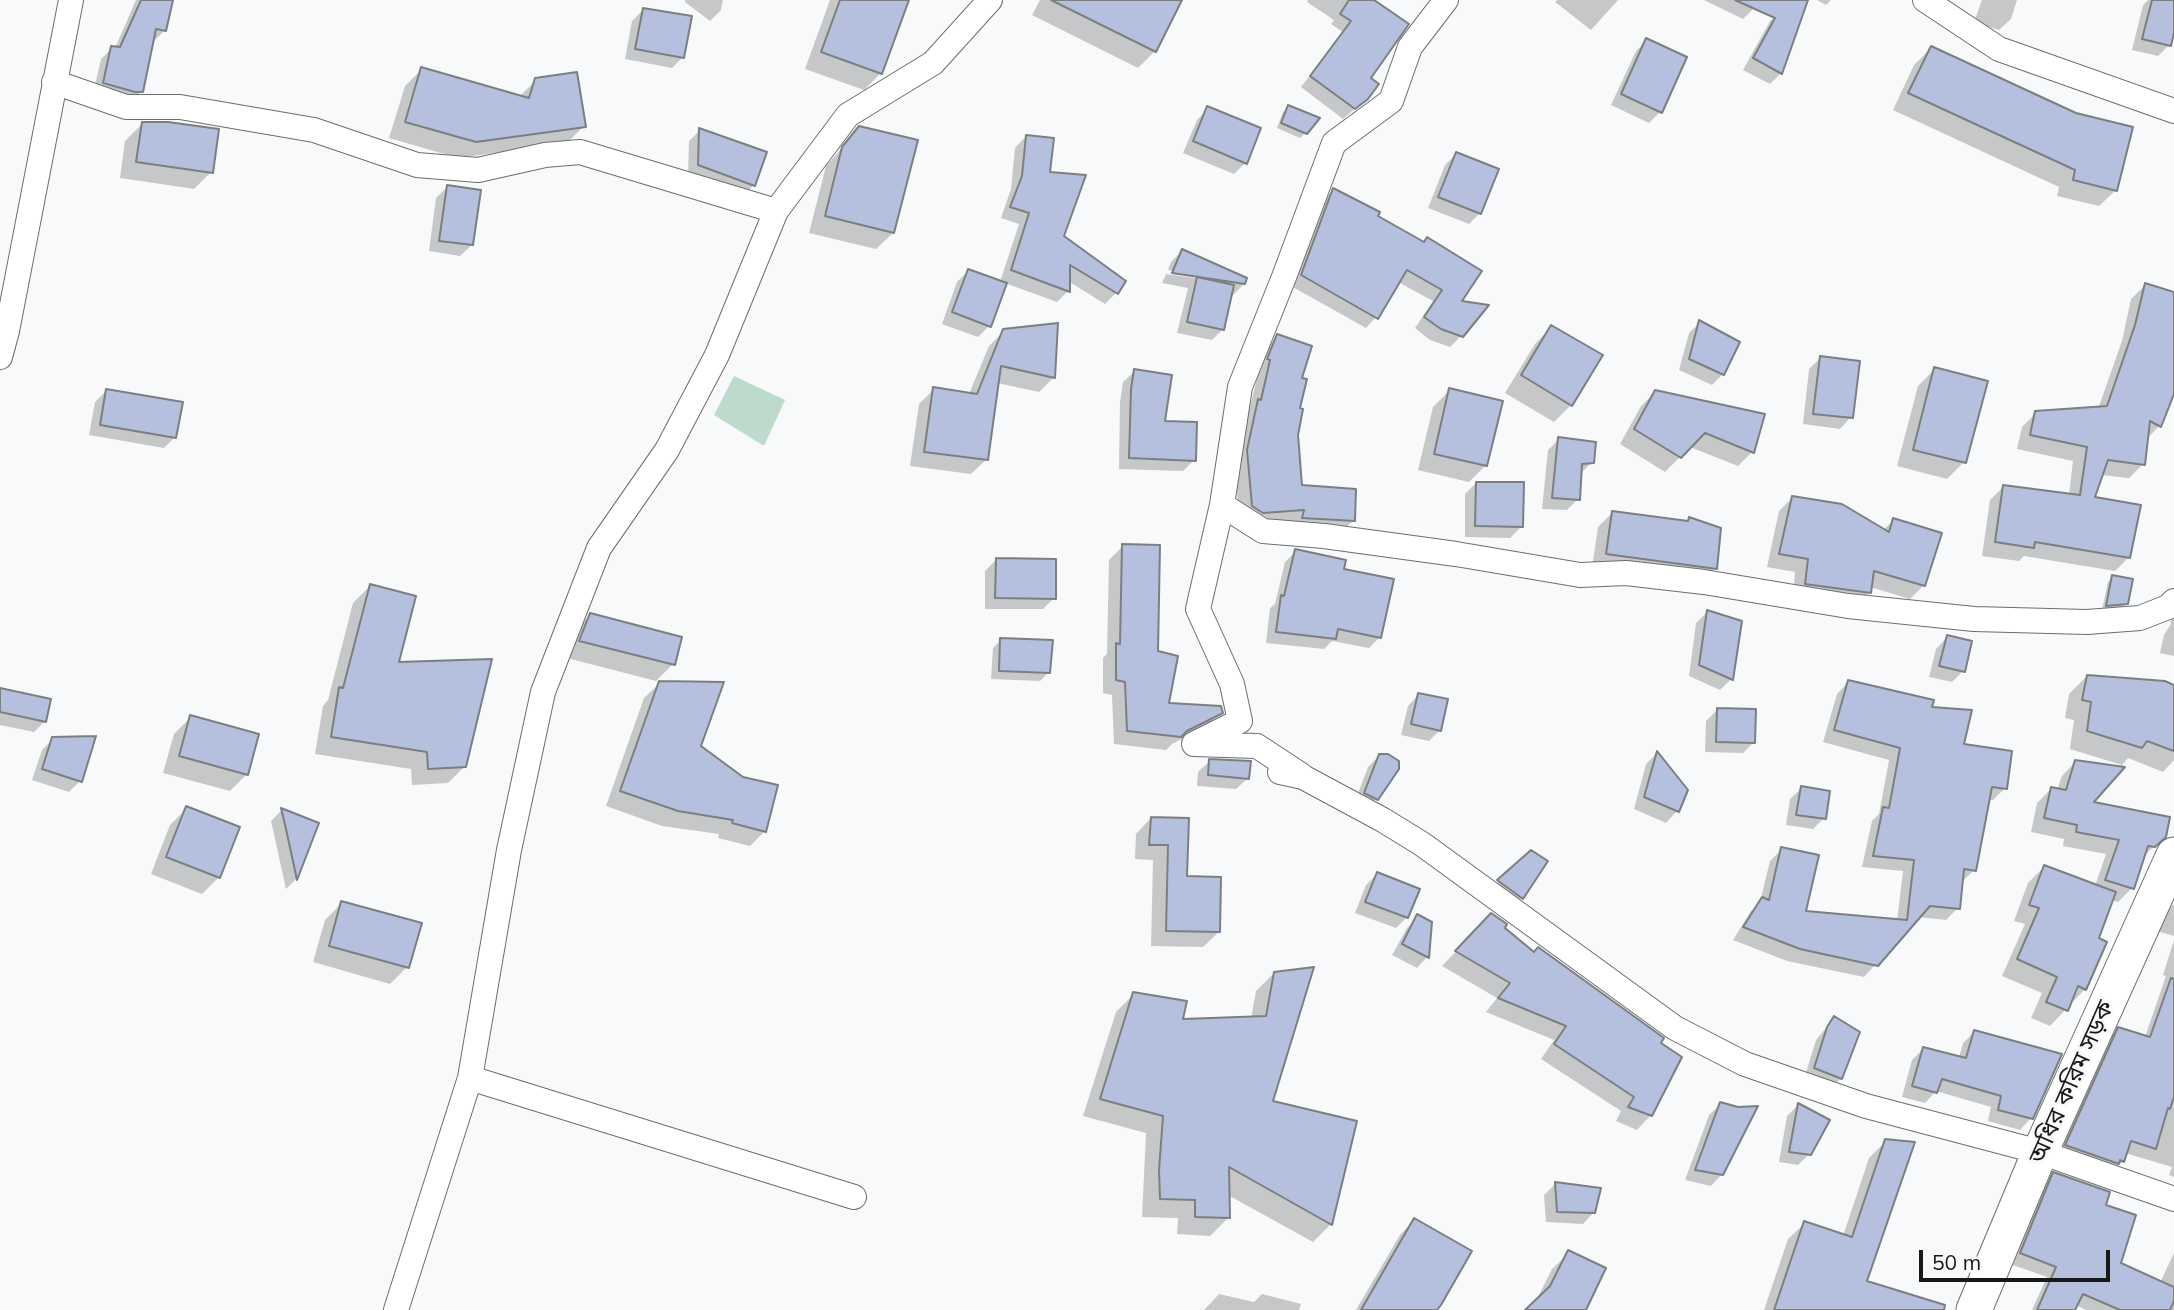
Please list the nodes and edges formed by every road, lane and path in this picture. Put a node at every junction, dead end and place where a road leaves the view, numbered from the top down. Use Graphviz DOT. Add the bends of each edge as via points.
graph roads {
  1 [pos="71,0"];
  2 [pos="990,0"];
  3 [pos="1446,0"];
  4 [pos="1925,0"];
  5 [pos="54,82"];
  6 [pos="2174,111"];
  7 [pos="776,211"];
  8 [pos="0,357"];
  9 [pos="1222,505"];
  10 [pos="2174,601"];
  11 [pos="2174,855"];
  12 [pos="470,1078"];
  13 [pos="2040,1153"];
  14 [pos="855,1197"];
  15 [pos="2174,1199"];
  16 [pos="396,1310"];
  17 [pos="1974,1310"];
  1 -- 5 [label="street"];
  2 -- 7 [label="street" via="933,63 848,115"];
  3 -- 9 [label="street" via="1410,47 1391,101 1334,143 1240,387"];
  4 -- 6 [label="street" via="1999,49"];
  5 -- 7 [label="street" via="125,107 180,107 314,130 417,165 478,170 580,152"];
  5 -- 8 [label="street"];
  7 -- 12 [label="street" via="717,355 667,450 599,548 543,692 509,850"];
  9 -- 10 [label="street" via="1263,531 1455,554 1580,575 1626,573 1848,606 1973,619 2087,622 2140,618"];
  9 -- 13 [label="street" via="1198,609 1232,684 1240,721 1194,744 1257,746 1291,774 1422,844 1675,1028 1745,1064 1866,1106"];
  11 -- 13 [label="main road, অধির করিম সড়ক"];
  12 -- 14 [label="street"];
  12 -- 16 [label="street"];
  13 -- 15 [label="street"];
  13 -- 17 [label="main road, অধির করিম সড়ক"];
}
